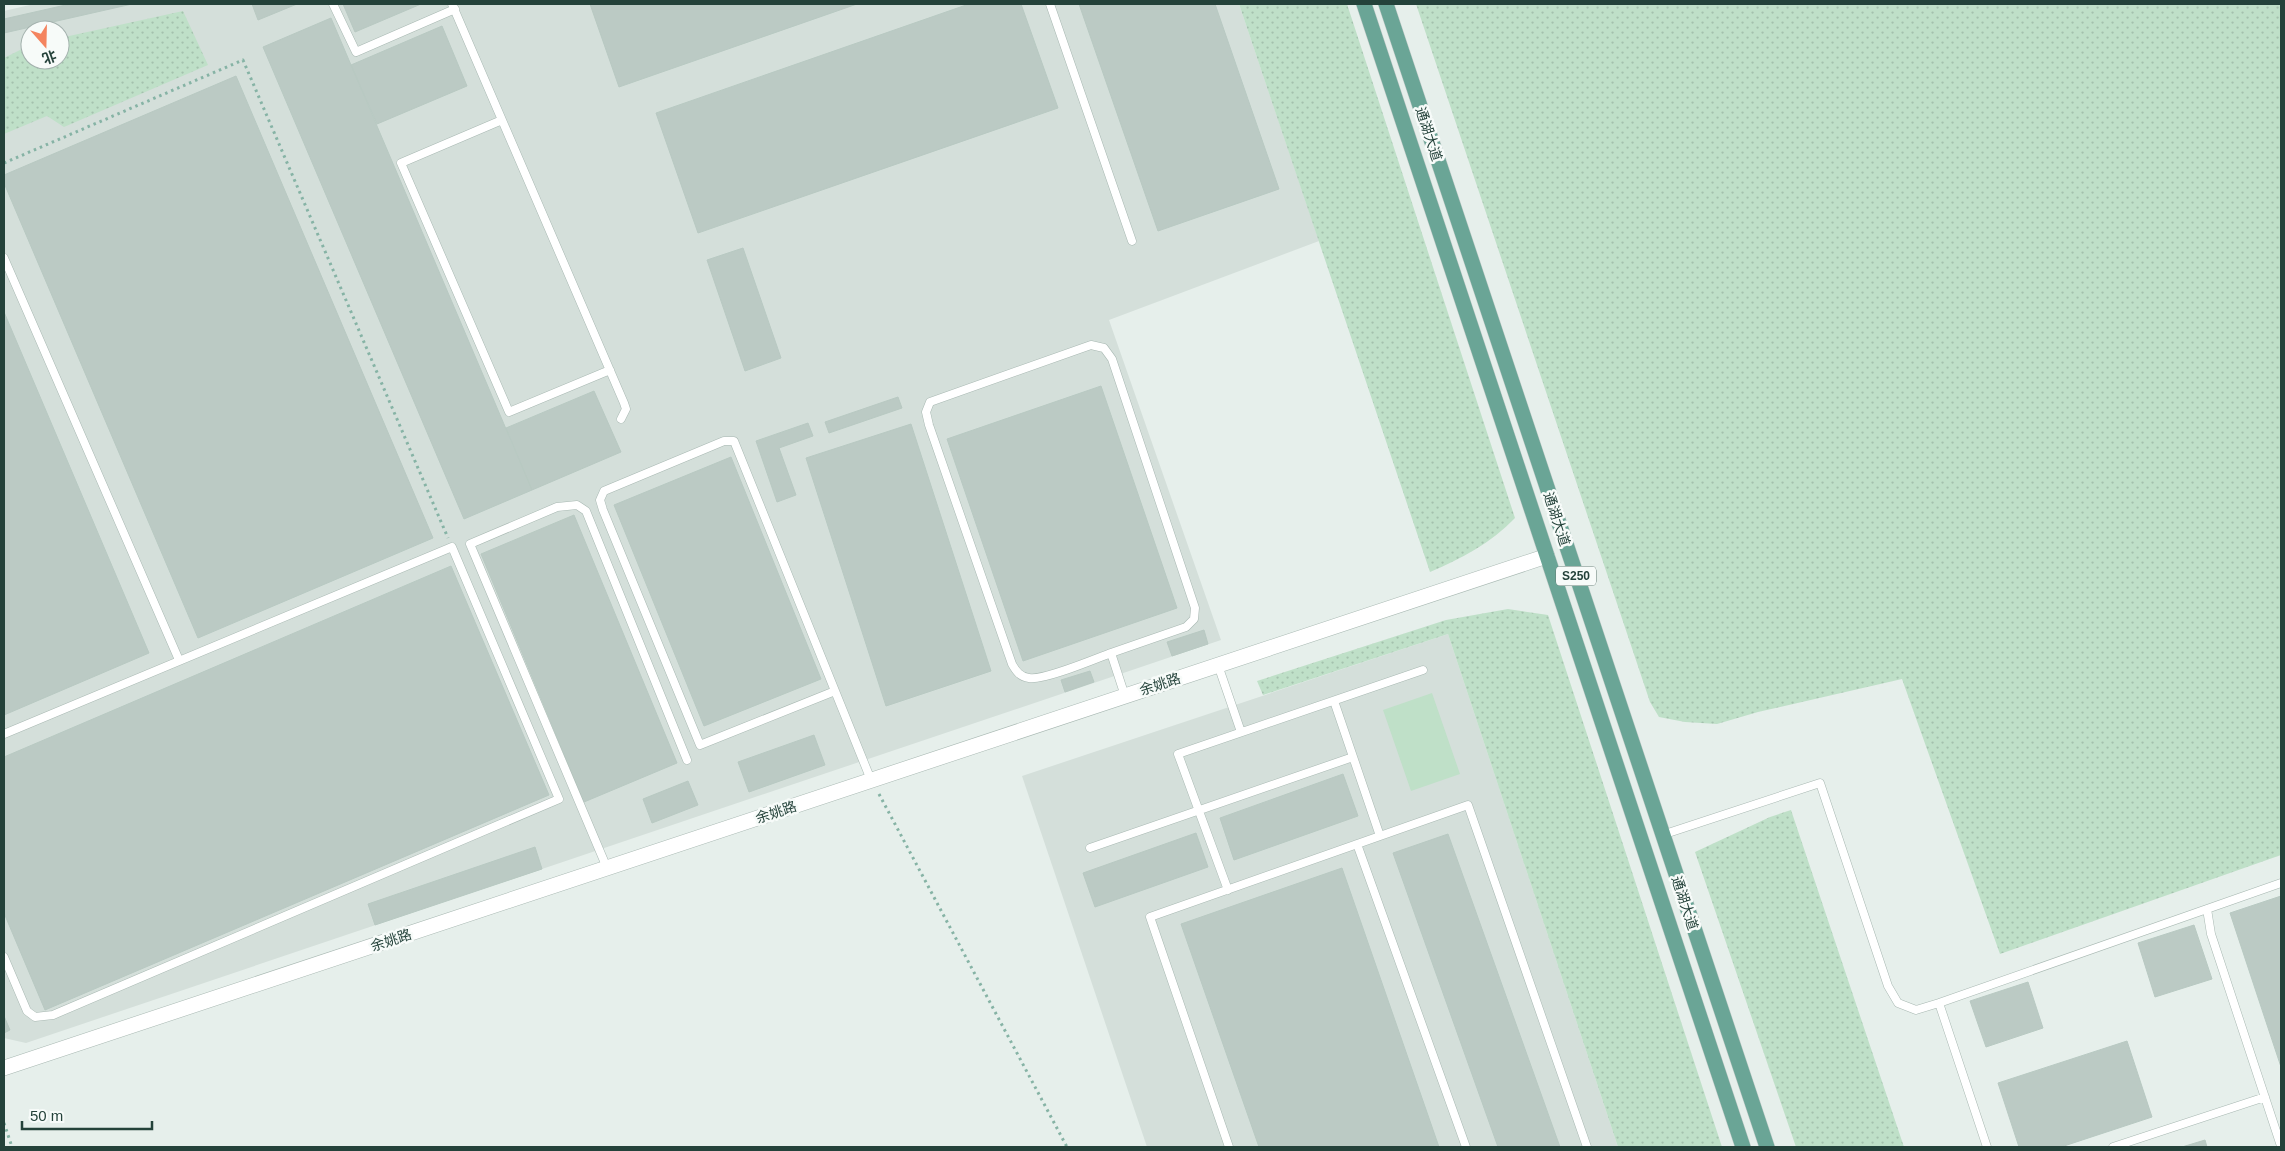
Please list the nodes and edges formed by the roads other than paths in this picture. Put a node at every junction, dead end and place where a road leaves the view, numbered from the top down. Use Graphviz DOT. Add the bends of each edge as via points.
graph roads {
  1 [pos="333,4"];
  2 [pos="1050,4"];
  3 [pos="1364,4"];
  4 [pos="1386,4"];
  5 [pos="454,6"];
  6 [pos="502,120"];
  7 [pos="1132,241"];
  8 [pos="4,258"];
  9 [pos="610,370"];
  10 [pos="621,419"];
  11 [pos="1547,556"];
  12 [pos="1111,653"];
  13 [pos="179,660"];
  14 [pos="1218,665"];
  15 [pos="1423,670"];
  16 [pos="835,691"];
  17 [pos="1125,696"];
  18 [pos="1334,701"];
  19 [pos="1241,732"];
  20 [pos="4,734"];
  21 [pos="1353,757"];
  22 [pos="687,760"];
  23 [pos="871,780"];
  24 [pos="1199,811"];
  25 [pos="1662,835"];
  26 [pos="1380,836"];
  27 [pos="1357,844"];
  28 [pos="1090,848"];
  29 [pos="607,868"];
  30 [pos="2281,883"];
  31 [pos="1228,890"];
  32 [pos="2207,909"];
  33 [pos="4,958"];
  34 [pos="1938,1003"];
  35 [pos="4,1068"];
  36 [pos="2265,1096"];
  37 [pos="2281,1146"];
  38 [pos="1229,1147"];
  39 [pos="1466,1147"];
  40 [pos="1587,1147"];
  41 [pos="1743,1147"];
  42 [pos="1766,1147"];
  43 [pos="1987,1147"];
  44 [pos="2113,1147"];
  1 -- 5 [label="lane" via="356,52"];
  2 -- 7 [label="lane"];
  3 -- 11 [label="main road, 通湖大道 / S250"];
  4 -- 25 [label="main road, 通湖大道 / S250"];
  5 -- 6 [label="lane"];
  6 -- 9 [label="lane"];
  6 -- 9 [label="lane" via="401,164 509,412"];
  8 -- 13 [label="lane"];
  9 -- 10 [label="lane" via="626,410"];
  11 -- 14 [label="street, 余姚路"];
  11 -- 41 [label="main road, 通湖大道 / S250"];
  12 -- 12 [label="lane" via="1186,627 1194,619 1195,608 1112,359 1104,348 1091,345 930,402 926,412 929,426 1012,664 1019,674 1030,679 1044,677"];
  12 -- 17 [label="lane"];
  13 -- 20 [label="lane"];
  13 -- 33 [label="lane" via="452,548 559,799 53,1015 35,1016 27,1011"];
  14 -- 17 [label="street, 余姚路"];
  14 -- 19 [label="lane"];
  15 -- 18 [label="lane"];
  16 -- 16 [label="lane" via="734,441 724,441 604,491 600,500 602,510 700,745"];
  16 -- 23 [label="lane"];
  17 -- 23 [label="street, 余姚路"];
  18 -- 19 [label="lane"];
  18 -- 21 [label="lane"];
  19 -- 24 [label="lane" via="1178,754"];
  21 -- 24 [label="lane"];
  21 -- 26 [label="lane"];
  22 -- 29 [label="lane" via="586,511 577,505 557,507 470,544"];
  23 -- 29 [label="street, 余姚路"];
  24 -- 28 [label="lane"];
  24 -- 31 [label="lane"];
  25 -- 34 [label="lane" via="1820,783 1888,986 1898,1003 1916,1010"];
  25 -- 42 [label="main road, 通湖大道 / S250"];
  26 -- 27 [label="lane"];
  26 -- 40 [label="lane" via="1468,805"];
  27 -- 31 [label="lane"];
  27 -- 39 [label="lane"];
  29 -- 35 [label="street, 余姚路"];
  30 -- 32 [label="lane"];
  31 -- 38 [label="lane" via="1150,917"];
  32 -- 34 [label="lane"];
  32 -- 36 [label="lane" via="2211,934"];
  34 -- 43 [label="lane"];
  36 -- 37 [label="lane"];
  36 -- 44 [label="lane"];
}
